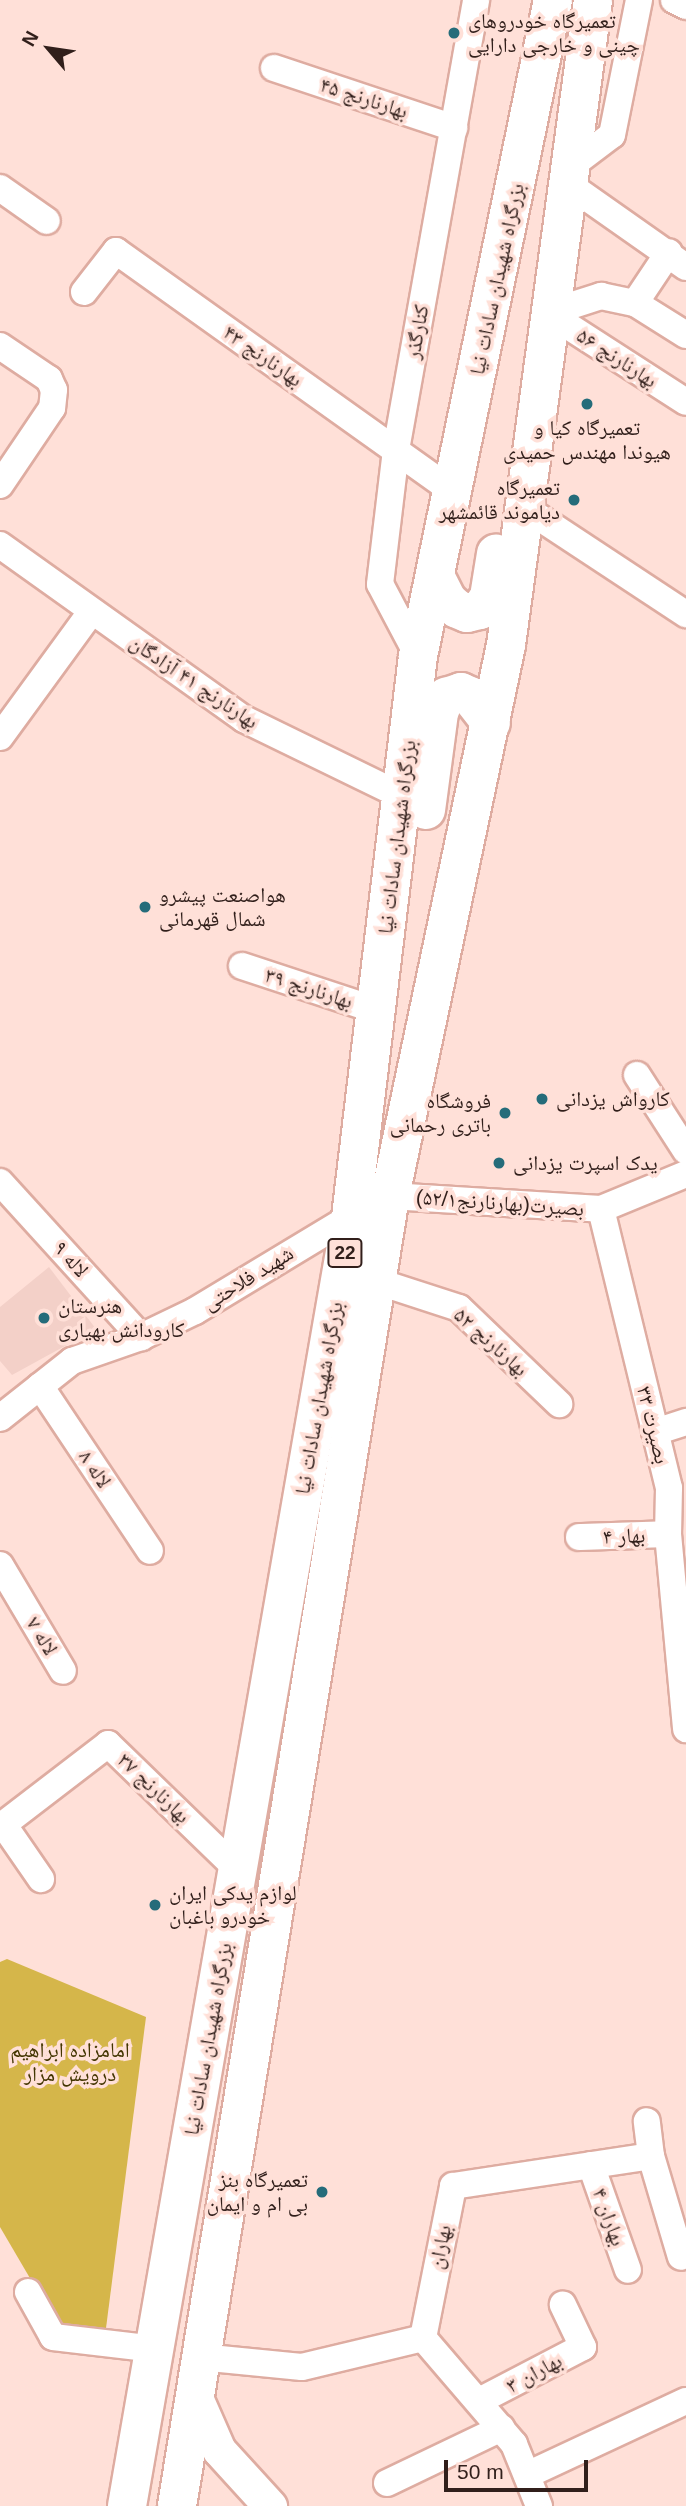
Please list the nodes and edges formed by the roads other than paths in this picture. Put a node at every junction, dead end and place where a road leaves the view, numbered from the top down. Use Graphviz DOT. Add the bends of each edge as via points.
graph roads {
  1 [pos="477,0"];
  2 [pos="553,0"];
  3 [pos="593,0"];
  4 [pos="639,0"];
  5 [pos="674,0"];
  6 [pos="686,6"];
  7 [pos="274,68"];
  8 [pos="454,128"];
  9 [pos="566,176"];
  10 [pos="0,188"];
  11 [pos="47,221"];
  12 [pos="678,260"];
  13 [pos="84,292"];
  14 [pos="635,303"];
  15 [pos="548,313"];
  16 [pos="686,335"];
  17 [pos="0,346"];
  18 [pos="686,402"];
  19 [pos="396,450"];
  20 [pos="0,485"];
  21 [pos="453,491"];
  22 [pos="525,508"];
  23 [pos="0,545"];
  24 [pos="435,576"];
  25 [pos="91,612"];
  26 [pos="686,614"];
  27 [pos="418,656"];
  28 [pos="491,723"];
  29 [pos="3,725"];
  30 [pos="402,796"];
  31 [pos="242,966"];
  32 [pos="376,1010"];
  33 [pos="637,1075"];
  34 [pos="685,1173"];
  35 [pos="0,1182"];
  36 [pos="390,1196"];
  37 [pos="601,1209"];
  38 [pos="351,1217"];
  39 [pos="376,1281"];
  40 [pos="141,1337"];
  41 [pos="40,1386"];
  42 [pos="559,1404"];
  43 [pos="0,1418"];
  44 [pos="686,1422"];
  45 [pos="655,1432"];
  46 [pos="668,1534"];
  47 [pos="579,1537"];
  48 [pos="150,1551"];
  49 [pos="0,1565"];
  50 [pos="63,1671"];
  51 [pos="686,1728"];
  52 [pos="1,1826"];
  53 [pos="237,1869"];
  54 [pos="41,1879"];
  55 [pos="647,2121"];
  56 [pos="652,2156"];
  57 [pos="591,2165"];
  58 [pos="681,2257"];
  59 [pos="628,2270"];
  60 [pos="28,2291"];
  61 [pos="563,2305"];
  62 [pos="422,2338"];
  63 [pos="155,2349"];
  64 [pos="197,2375"];
  65 [pos="481,2400"];
  66 [pos="686,2401"];
  67 [pos="502,2428"];
  68 [pos="527,2475"];
  69 [pos="387,2483"];
  70 [pos="127,2506"];
  71 [pos="177,2506"];
  72 [pos="270,2506"];
  73 [pos="539,2506"];
  1 -- 8 [label="street, کنارگذر"];
  2 -- 21 [label="highway, بزرگراه شهیدان سادات نیا / 22"];
  3 -- 9 [label="highway, بزرگراه شهیدان سادات نیا / 22"];
  4 -- 9 [label="street" via="612,135"];
  5 -- 6 [label="street"];
  7 -- 8 [label="street, بهارنارنج ۴۵"];
  8 -- 19 [label="street, کنارگذر"];
  9 -- 12 [label="street"];
  9 -- 15 [label="highway, بزرگراه شهیدان سادات نیا / 22"];
  10 -- 11 [label="street"];
  12 -- 14 [label="street"];
  13 -- 19 [label="street, بهارنارنج ۴۳" via="116,251"];
  14 -- 15 [label="street" via="601,296"];
  14 -- 16 [label="street"];
  15 -- 18 [label="street, بهارنارنج ۵۶"];
  15 -- 22 [label="highway, بزرگراه شهیدان سادات نیا / 22"];
  15 -- 24 [label="highway" via="511,427 489,597 480,610 467,613 447,600"];
  17 -- 20 [label="street" via="49,379 54,390 52,408"];
  19 -- 21 [label="street, بهارنارنج ۴۳"];
  19 -- 27 [label="street, کنارگذر" via="380,584"];
  21 -- 24 [label="highway, بزرگراه شهیدان سادات نیا / 22"];
  22 -- 26 [label="street"];
  22 -- 28 [label="highway, بزرگراه شهیدان سادات نیا / 22"];
  23 -- 25 [label="street, بهارنارنج ۴۱ آزادگان"];
  24 -- 27 [label="highway, بزرگراه شهیدان سادات نیا / 22"];
  25 -- 29 [label="street"];
  25 -- 30 [label="street, بهارنارنج ۴۱ آزادگان" via="244,719"];
  27 -- 30 [label="highway, بزرگراه شهیدان سادات نیا / 22"];
  28 -- 32 [label="highway" via="477,702 461,692 446,697 439,712 416,878"];
  28 -- 36 [label="highway, بزرگراه شهیدان سادات نیا / 22"];
  30 -- 32 [label="highway, بزرگراه شهیدان سادات نیا / 22"];
  31 -- 32 [label="street, بهارنارنج ۳۹"];
  32 -- 38 [label="highway, بزرگراه شهیدان سادات نیا / 22"];
  33 -- 34 [label="street"];
  34 -- 37 [label="street, بصیرت(بهارنارنج۵۲/۱)"];
  35 -- 40 [label="street, لاله ۹"];
  36 -- 37 [label="street, بصیرت(بهارنارنج۵۲/۱)"];
  36 -- 39 [label="highway, بزرگراه شهیدان سادات نیا / 22"];
  37 -- 45 [label="street, بصیرت ۳۳"];
  38 -- 40 [label="street, شهید فلاحتی" via="195,1311"];
  38 -- 53 [label="highway, بزرگراه شهیدان سادات نیا / 22"];
  39 -- 42 [label="street, بهارنارنج ۵۲" via="458,1308"];
  39 -- 64 [label="highway, بزرگراه شهیدان سادات نیا / 22"];
  40 -- 41 [label="street, شهید فلاحتی" via="72,1361"];
  41 -- 43 [label="street, شهید فلاحتی"];
  41 -- 48 [label="street, لاله ۸"];
  44 -- 45 [label="street"];
  45 -- 46 [label="street, بصیرت ۳۳" via="669,1488"];
  46 -- 47 [label="street, بهار ۴"];
  46 -- 51 [label="street, بصیرت ۳۳"];
  49 -- 50 [label="street, لاله ۷"];
  52 -- 53 [label="street, بهارنارنج ۳۷" via="108,1744"];
  52 -- 54 [label="street"];
  53 -- 63 [label="highway, بزرگراه شهیدان سادات نیا / 22"];
  55 -- 56 [label="street"];
  56 -- 57 [label="street, بهاران"];
  56 -- 58 [label="street"];
  57 -- 59 [label="street, بهاران ۴"];
  57 -- 62 [label="street, بهاران" via="453,2186"];
  60 -- 63 [label="street" via="53,2337"];
  61 -- 65 [label="street, بهاران ۳" via="583,2347"];
  62 -- 64 [label="street" via="302,2368"];
  62 -- 65 [label="street"];
  63 -- 70 [label="highway, بزرگراه شهیدان سادات نیا / 22"];
  64 -- 71 [label="highway, بزرگراه شهیدان سادات نیا / 22"];
  64 -- 72 [label="main road" via="219,2451"];
  65 -- 67 [label="street"];
  66 -- 68 [label="street"];
  67 -- 68 [label="street"];
  67 -- 69 [label="street"];
  68 -- 73 [label="street"];
}
